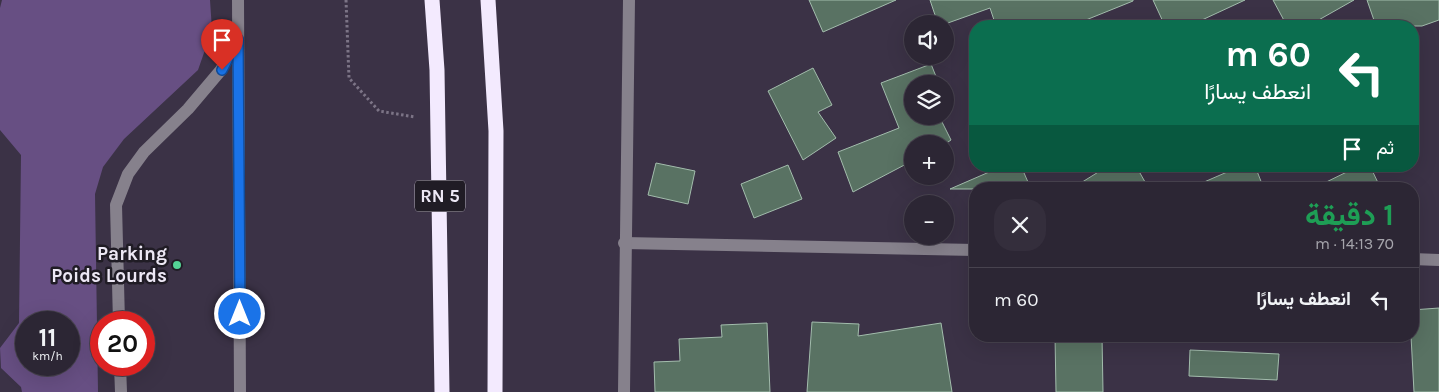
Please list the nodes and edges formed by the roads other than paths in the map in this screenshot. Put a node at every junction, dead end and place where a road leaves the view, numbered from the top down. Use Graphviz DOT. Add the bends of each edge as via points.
graph roads {
  1 [pos="238,0"];
  2 [pos="432,0"];
  3 [pos="488,0"];
  4 [pos="629,0"];
  5 [pos="238,39"];
  6 [pos="624,243"];
  7 [pos="969,250"];
  8 [pos="1419,259"];
  9 [pos="1439,260"];
  10 [pos="119,311"];
  11 [pos="120,376"];
  12 [pos="121,392"];
  13 [pos="240,392"];
  14 [pos="442,392"];
  15 [pos="495,392"];
  16 [pos="624,392"];
  1 -- 5 [label="street"];
  2 -- 14 [label="highway, RN 5" via="439,120"];
  3 -- 15 [label="highway" via="496,131"];
  4 -- 6 [label="street"];
  5 -- 10 [label="street" via="222,70 144,152 128,174 116,205"];
  5 -- 13 [label="street"];
  6 -- 7 [label="street"];
  6 -- 16 [label="street"];
  8 -- 9 [label="street"];
  11 -- 12 [label="street"];
}
